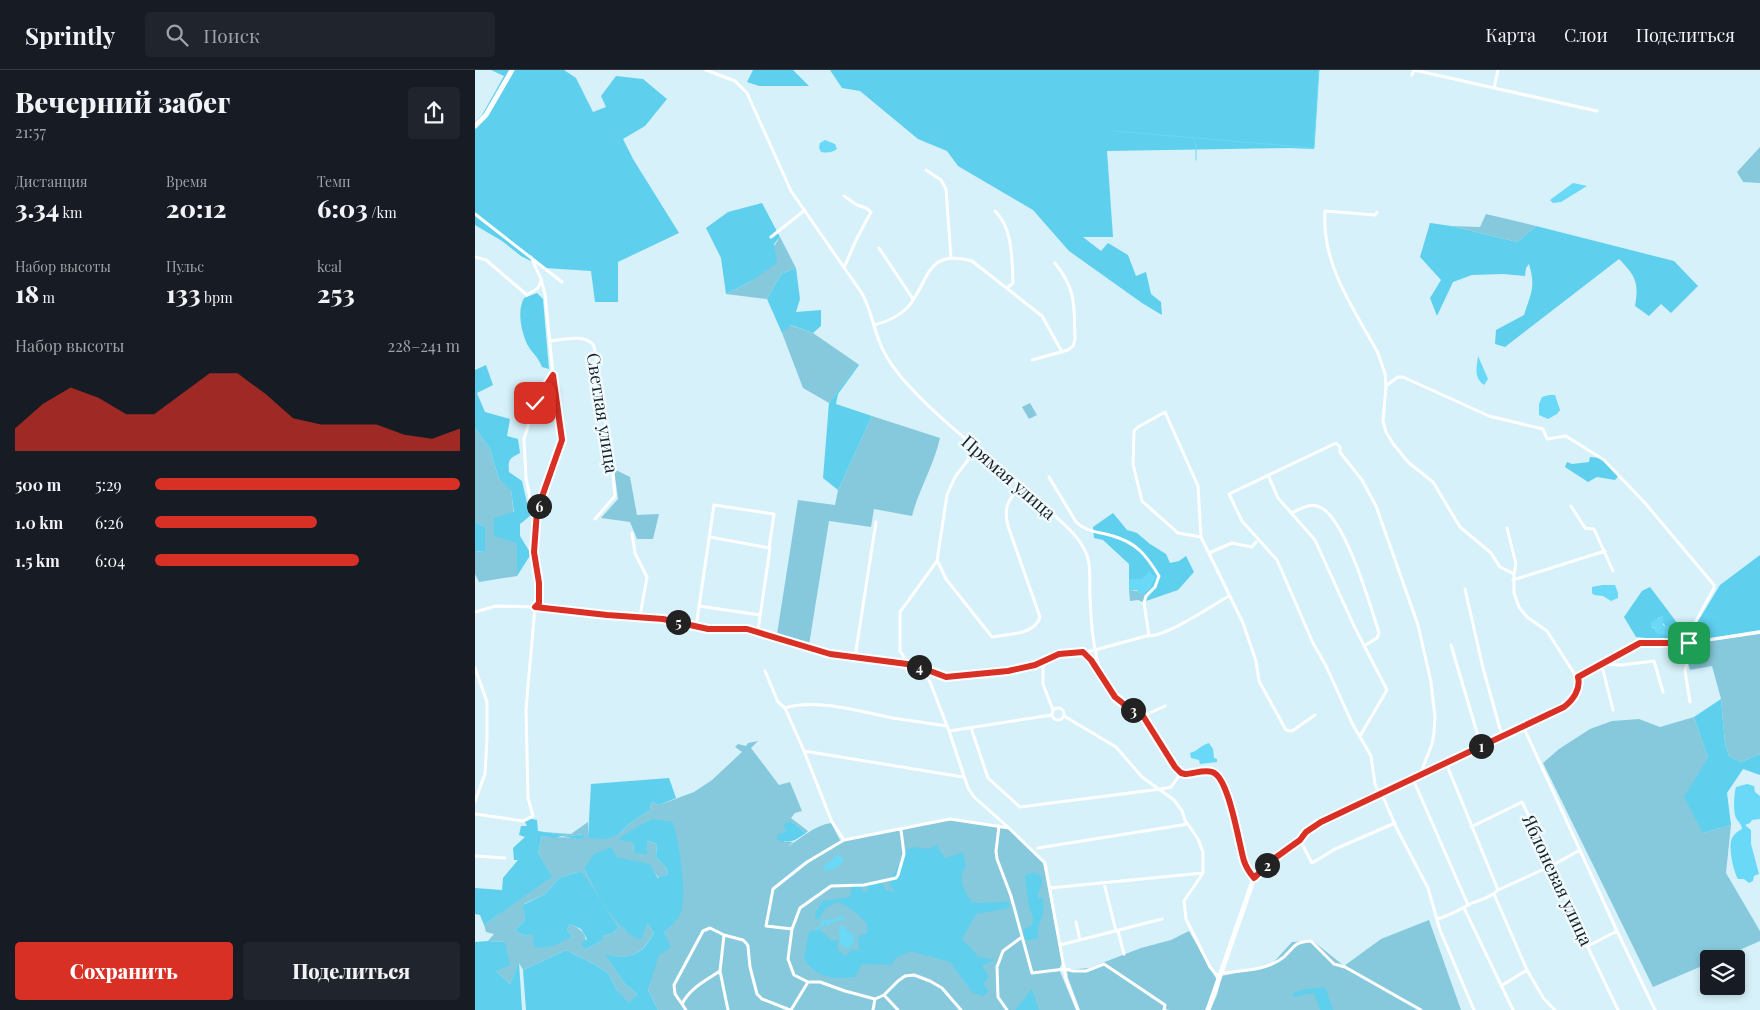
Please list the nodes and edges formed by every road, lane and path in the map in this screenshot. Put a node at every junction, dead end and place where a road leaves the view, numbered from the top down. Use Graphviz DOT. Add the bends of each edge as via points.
graph roads {
  1 [pos="512,70"];
  2 [pos="706,70"];
  3 [pos="1414,70"];
  4 [pos="1498,70"];
  5 [pos="1413,75"];
  6 [pos="1494,88"];
  7 [pos="1597,111"];
  8 [pos="475,126"];
  9 [pos="926,170"];
  10 [pos="844,196"];
  11 [pos="805,210"];
  12 [pos="995,211"];
  13 [pos="1377,212"];
  14 [pos="475,214"];
  15 [pos="771,237"];
  16 [pos="879,248"];
  17 [pos="475,257"];
  18 [pos="531,257"];
  19 [pos="951,258"];
  20 [pos="1055,263"];
  21 [pos="844,268"];
  22 [pos="541,279"];
  23 [pos="562,282"];
  24 [pos="1007,288"];
  25 [pos="913,299"];
  26 [pos="874,325"];
  27 [pos="550,341"];
  28 [pos="1062,352"];
  29 [pos="1032,360"];
  30 [pos="553,375"];
  31 [pos="1386,386"];
  32 [pos="977,448"];
  33 [pos="1268,475"];
  34 [pos="1049,476"];
  35 [pos="1023,484"];
  36 [pos="1571,506"];
  37 [pos="1291,513"];
  38 [pos="595,519"];
  39 [pos="876,522"];
  40 [pos="536,528"];
  41 [pos="1507,528"];
  42 [pos="632,533"];
  43 [pos="709,537"];
  44 [pos="1201,537"];
  45 [pos="1256,542"];
  46 [pos="769,548"];
  47 [pos="1605,551"];
  48 [pos="1209,553"];
  49 [pos="937,561"];
  50 [pos="1613,571"];
  51 [pos="1514,574"];
  52 [pos="1513,580"];
  53 [pos="1465,589"];
  54 [pos="1229,596"];
  55 [pos="699,606"];
  56 [pos="535,607"];
  57 [pos="475,612"];
  58 [pos="640,616"];
  59 [pos="760,616"];
  60 [pos="696,627"];
  61 [pos="758,632"];
  62 [pos="1760,632"];
  63 [pos="1149,636"];
  64 [pos="1691,643"];
  65 [pos="1364,646"];
  66 [pos="1451,646"];
  67 [pos="1095,650"];
  68 [pos="1083,652"];
  69 [pos="855,657"];
  70 [pos="1043,661"];
  71 [pos="907,664"];
  72 [pos="1601,665"];
  73 [pos="475,668"];
  74 [pos="765,671"];
  75 [pos="1578,677"];
  76 [pos="1103,678"];
  77 [pos="1663,692"];
  78 [pos="1690,702"];
  79 [pos="1165,706"];
  80 [pos="785,708"];
  81 [pos="1053,710"];
  82 [pos="1613,710"];
  83 [pos="1052,715"];
  84 [pos="1064,716"];
  85 [pos="1143,716"];
  86 [pos="1315,716"];
  87 [pos="947,726"];
  88 [pos="1523,726"];
  89 [pos="971,728"];
  90 [pos="949,730"];
  91 [pos="1502,736"];
  92 [pos="1360,737"];
  93 [pos="1481,746"];
  94 [pos="804,751"];
  95 [pos="1446,763"];
  96 [pos="1181,773"];
  97 [pos="1422,774"];
  98 [pos="963,777"];
  99 [pos="1413,779"];
  100 [pos="1161,790"];
  101 [pos="1379,794"];
  102 [pos="475,801"];
  103 [pos="475,814"];
  104 [pos="1395,823"];
  105 [pos="1188,824"];
  106 [pos="999,826"];
  107 [pos="1471,827"];
  108 [pos="1009,828"];
  109 [pos="901,830"];
  110 [pos="844,840"];
  111 [pos="1300,840"];
  112 [pos="1038,848"];
  113 [pos="1580,850"];
  114 [pos="475,856"];
  115 [pos="505,858"];
  116 [pos="1553,865"];
  117 [pos="1203,873"];
  118 [pos="1254,878"];
  119 [pos="1104,883"];
  120 [pos="1050,888"];
  121 [pos="1498,890"];
  122 [pos="1495,894"];
  123 [pos="1468,905"];
  124 [pos="1464,908"];
  125 [pos="1162,919"];
  126 [pos="1437,919"];
  127 [pos="1076,922"];
  128 [pos="792,929"];
  129 [pos="1117,931"];
  130 [pos="1617,931"];
  131 [pos="724,935"];
  132 [pos="1022,937"];
  133 [pos="1080,940"];
  134 [pos="1060,945"];
  135 [pos="1588,946"];
  136 [pos="1125,954"];
  137 [pos="1065,969"];
  138 [pos="1527,970"];
  139 [pos="719,971"];
  140 [pos="1222,972"];
  141 [pos="1219,979"];
  142 [pos="807,982"];
  143 [pos="1501,986"];
  144 [pos="884,995"];
  145 [pos="875,999"];
  146 [pos="682,1004"];
  147 [pos="686,1010"];
  148 [pos="728,1010"];
  149 [pos="791,1010"];
  150 [pos="873,1010"];
  151 [pos="898,1010"];
  152 [pos="961,1010"];
  153 [pos="1007,1010"];
  154 [pos="1078,1010"];
  155 [pos="1164,1010"];
  156 [pos="1208,1010"];
  157 [pos="1421,1010"];
  158 [pos="1474,1010"];
  159 [pos="1513,1010"];
  160 [pos="1555,1010"];
  161 [pos="1618,1010"];
  162 [pos="1654,1010"];
  1 -- 8 [label="street" via="486,115"];
  2 -- 11 [label="street, Прямая улица" via="735,81 747,93 791,191"];
  3 -- 5 [label="street"];
  3 -- 6 [label="street"];
  4 -- 6 [label="street"];
  6 -- 7 [label="street"];
  9 -- 19 [label="street" via="941,180 946,189"];
  10 -- 21 [label="street" via="871,212"];
  11 -- 15 [label="street"];
  11 -- 21 [label="street, Прямая улица"];
  12 -- 24 [label="street" via="1007,229 1013,283"];
  13 -- 31 [label="street" via="1375,215 1325,212 1325,231 1343,290 1378,353"];
  14 -- 18 [label="street"];
  16 -- 25 [label="street"];
  17 -- 22 [label="street" via="486,260 527,296 538,288"];
  18 -- 22 [label="street"];
  18 -- 23 [label="street"];
  19 -- 24 [label="street" via="972,261"];
  19 -- 25 [label="street" via="932,267"];
  20 -- 28 [label="street" via="1065,275 1074,296 1075,340 1073,346"];
  21 -- 26 [label="street, Прямая улица" via="867,302"];
  22 -- 27 [label="street"];
  24 -- 28 [label="street" via="1042,316"];
  25 -- 26 [label="street" via="895,318"];
  26 -- 32 [label="street, Прямая улица" via="885,353 909,387"];
  27 -- 30 [label="street"];
  27 -- 38 [label="street, Светлая улица" via="584,338 594,346 615,496"];
  28 -- 29 [label="street"];
  30 -- 40 [label="street" via="562,440 537,511"];
  30 -- 40 [label="street" via="536,401 524,438 526,478"];
  31 -- 51 [label="street" via="1383,421 1394,445 1409,463 1433,482 1465,532 1491,553 1500,567"];
  31 -- 64 [label="street" via="1397,377 1403,377 1489,416 1543,429 1547,439 1573,438 1604,460 1714,585 1689,634"];
  32 -- 35 [label="street, Прямая улица"];
  32 -- 49 [label="street" via="955,477 947,496"];
  33 -- 37 [label="street" via="1278,498"];
  33 -- 92 [label="street" via="1229,494 1243,521 1277,560 1313,643"];
  33 -- 97 [label="street" via="1336,443 1370,493 1416,617 1431,682 1435,717 1433,744"];
  34 -- 63 [label="street" via="1076,522 1086,529 1114,536 1138,548 1159,576 1144,603"];
  35 -- 49 [label="street" via="1008,501 1006,518 1040,617 1035,626 1026,631 992,637 946,579"];
  35 -- 67 [label="street, Прямая улица" via="1087,553"];
  36 -- 47 [label="street" via="1585,528 1594,529"];
  37 -- 65 [label="street" via="1315,540"];
  37 -- 65 [label="street" via="1307,506 1326,510 1353,554 1379,633"];
  39 -- 69 [label="street"];
  40 -- 56 [label="street" via="534,552 539,603"];
  41 -- 51 [label="street" via="1516,564"];
  42 -- 58 [label="street" via="635,553 647,577"];
  43 -- 46 [label="street"];
  43 -- 46 [label="street" via="714,505 773,514"];
  43 -- 55 [label="street"];
  44 -- 44 [label="street" via="1178,533 1142,501 1133,464 1134,431 1165,412 1198,486"];
  44 -- 48 [label="street"];
  45 -- 48 [label="street" via="1252,547 1232,543"];
  46 -- 59 [label="street"];
  47 -- 50 [label="street"];
  47 -- 52 [label="street"];
  48 -- 54 [label="street"];
  49 -- 71 [label="street" via="900,612 900,652"];
  51 -- 52 [label="street"];
  52 -- 75 [label="street" via="1519,608 1547,631"];
  53 -- 91 [label="street"];
  54 -- 63 [label="street" via="1167,631"];
  54 -- 86 [label="street" via="1249,638 1259,681 1286,730 1292,731"];
  55 -- 59 [label="street"];
  55 -- 60 [label="street"];
  56 -- 57 [label="street" via="497,606"];
  56 -- 58 [label="street"];
  56 -- 103 [label="street" via="526,709 528,798 533,816 523,821"];
  58 -- 60 [label="street"];
  59 -- 61 [label="street"];
  60 -- 61 [label="street"];
  61 -- 69 [label="street" via="830,654"];
  62 -- 64 [label="street"];
  63 -- 67 [label="street"];
  64 -- 72 [label="street" via="1640,643"];
  64 -- 78 [label="street" via="1685,671"];
  65 -- 92 [label="street" via="1387,690"];
  66 -- 93 [label="street"];
  67 -- 68 [label="street"];
  67 -- 76 [label="street, Прямая улица"];
  68 -- 70 [label="street" via="1059,654"];
  68 -- 76 [label="street"];
  69 -- 71 [label="street"];
  70 -- 71 [label="street" via="1008,671 946,677"];
  70 -- 81 [label="street" via="1043,684"];
  71 -- 87 [label="street" via="907,671 927,676"];
  72 -- 75 [label="street"];
  72 -- 77 [label="street" via="1654,660"];
  72 -- 82 [label="street"];
  73 -- 102 [label="street" via="487,702 485,774"];
  74 -- 80 [label="street" via="778,702"];
  75 -- 88 [label="street" via="1578,686 1571,701"];
  76 -- 85 [label="street" via="1115,697"];
  79 -- 85 [label="street"];
  80 -- 87 [label="street" via="812,704"];
  80 -- 94 [label="street"];
  81 -- 83 [label="street"];
  81 -- 84 [label="street" via="1060,708"];
  83 -- 84 [label="street" via="1057,720"];
  83 -- 89 [label="street"];
  84 -- 100 [label="street" via="1116,747 1142,778"];
  85 -- 96 [label="street"];
  87 -- 90 [label="street"];
  88 -- 91 [label="street"];
  88 -- 113 [label="street"];
  89 -- 90 [label="street"];
  89 -- 100 [label="street" via="988,778 1019,807"];
  90 -- 98 [label="street"];
  91 -- 93 [label="street"];
  92 -- 101 [label="street" via="1371,756"];
  93 -- 95 [label="street"];
  94 -- 98 [label="street"];
  94 -- 110 [label="street" via="831,822"];
  95 -- 97 [label="street"];
  95 -- 107 [label="street"];
  96 -- 100 [label="street" via="1171,787"];
  96 -- 118 [label="street" via="1216,773 1232,807 1244,861"];
  97 -- 99 [label="street"];
  98 -- 108 [label="street" via="974,797"];
  99 -- 101 [label="street"];
  99 -- 123 [label="street"];
  100 -- 105 [label="street" via="1174,800"];
  101 -- 104 [label="street"];
  101 -- 111 [label="street" via="1321,822"];
  104 -- 111 [label="street" via="1312,862"];
  104 -- 126 [label="street" via="1428,888"];
  105 -- 112 [label="street"];
  105 -- 117 [label="street" via="1203,852"];
  106 -- 108 [label="street"];
  106 -- 109 [label="street" via="949,819"];
  106 -- 132 [label="street" via="997,859"];
  107 -- 116 [label="street, Яблоневая улица" via="1522,802"];
  107 -- 121 [label="street"];
  108 -- 120 [label="street" via="1045,863"];
  109 -- 110 [label="street"];
  109 -- 128 [label="street" via="904,854 896,878 864,885 831,886 800,908"];
  110 -- 128 [label="street" via="807,862 773,889 766,926"];
  111 -- 118 [label="street"];
  113 -- 116 [label="street"];
  113 -- 130 [label="street"];
  114 -- 115 [label="street"];
  116 -- 121 [label="street"];
  116 -- 135 [label="street, Яблоневая улица"];
  117 -- 119 [label="street"];
  117 -- 141 [label="street" via="1184,901 1185,919 1209,967"];
  118 -- 140 [label="street"];
  119 -- 120 [label="street"];
  119 -- 129 [label="street"];
  120 -- 134 [label="street"];
  121 -- 122 [label="street"];
  122 -- 123 [label="street"];
  122 -- 138 [label="street"];
  123 -- 124 [label="street"];
  124 -- 126 [label="street"];
  124 -- 143 [label="street"];
  125 -- 129 [label="street"];
  126 -- 158 [label="street"];
  127 -- 133 [label="street"];
  128 -- 142 [label="street" via="788,959 793,975"];
  129 -- 133 [label="street"];
  129 -- 136 [label="street"];
  130 -- 135 [label="street"];
  130 -- 162 [label="street"];
  131 -- 139 [label="street"];
  131 -- 146 [label="street" via="710,928 703,931 674,985 675,994"];
  131 -- 149 [label="street" via="743,940 748,946 757,994"];
  132 -- 137 [label="street" via="1032,973"];
  132 -- 153 [label="street" via="1003,951 997,967 998,998"];
  133 -- 134 [label="street"];
  134 -- 137 [label="street"];
  135 -- 161 [label="street, Яблоневая улица"];
  137 -- 154 [label="street"];
  137 -- 155 [label="street" via="1086,971 1104,964 1165,1005"];
  138 -- 143 [label="street"];
  138 -- 160 [label="street" via="1544,1000"];
  139 -- 146 [label="street" via="694,988"];
  139 -- 148 [label="street"];
  140 -- 141 [label="street"];
  140 -- 157 [label="street" via="1265,967 1281,960 1294,945 1311,941 1334,964"];
  141 -- 156 [label="street"];
  142 -- 145 [label="street" via="820,982"];
  142 -- 149 [label="street"];
  143 -- 159 [label="street"];
  144 -- 145 [label="street"];
  144 -- 151 [label="street"];
  144 -- 152 [label="street" via="905,976 914,975 942,988"];
  145 -- 150 [label="street"];
  146 -- 147 [label="street"];
}
